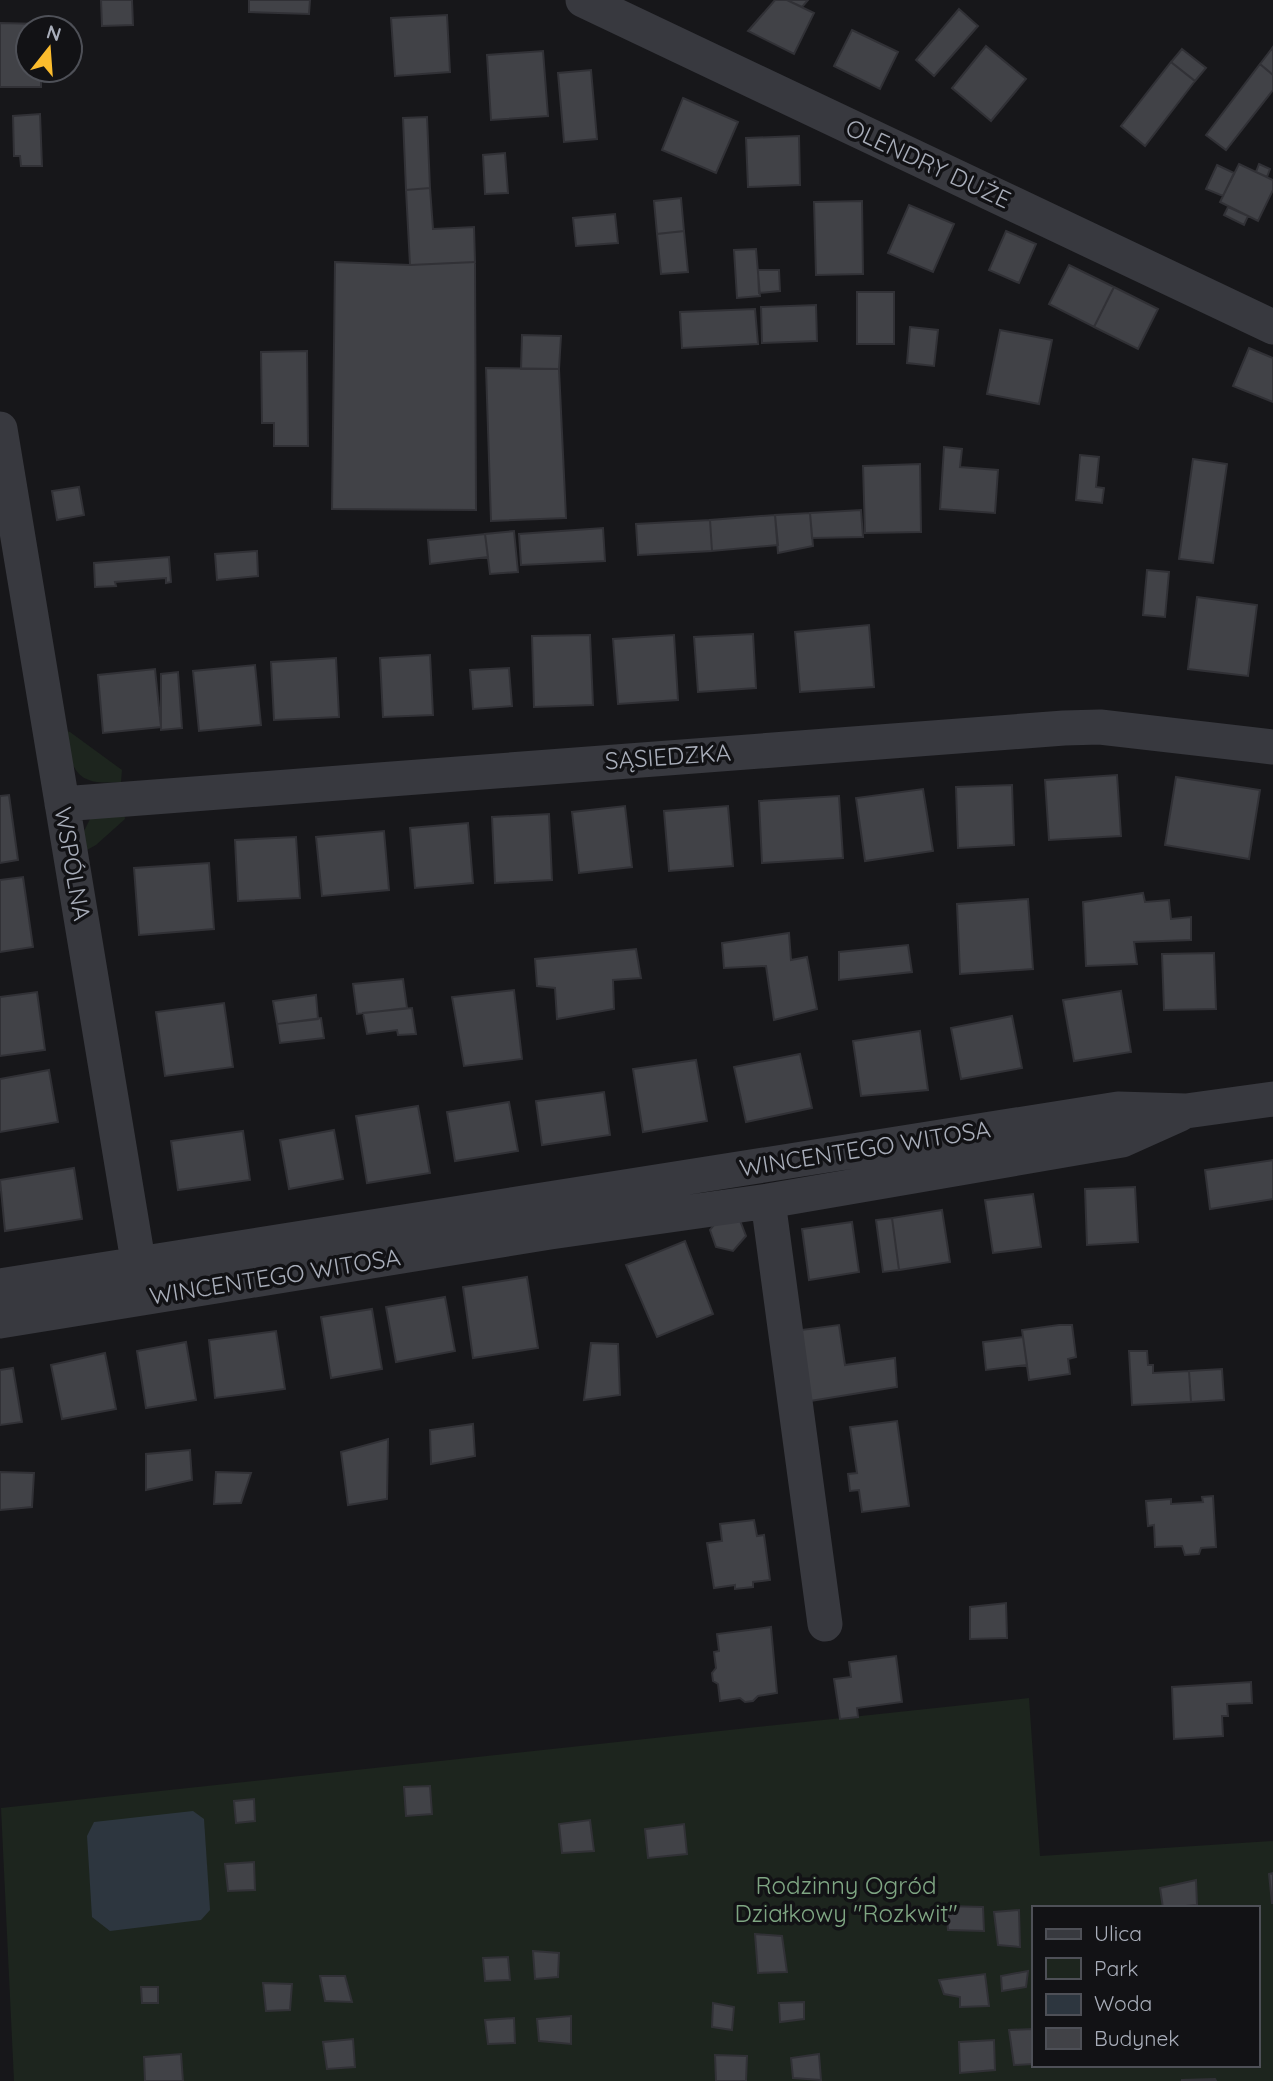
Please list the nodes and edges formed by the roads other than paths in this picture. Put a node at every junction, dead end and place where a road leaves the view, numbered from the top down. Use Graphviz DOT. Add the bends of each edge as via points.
graph roads {
  1 [pos="583,0"];
  2 [pos="1273,327"];
  3 [pos="0,429"];
  4 [pos="1273,747"];
  5 [pos="62,804"];
  6 [pos="1273,1099"];
  7 [pos="1186,1111"];
  8 [pos="768,1201"];
  9 [pos="548,1217"];
  10 [pos="138,1264"];
  11 [pos="0,1286"];
  12 [pos="145,1298"];
  13 [pos="0,1321"];
  14 [pos="825,1624"];
  1 -- 2 [label="street, OLENDRY DUŻE"];
  3 -- 5 [label="street, WSPÓLNA"];
  4 -- 5 [label="street, SĄSIEDZKA" via="1100,727 1064,728"];
  5 -- 10 [label="street, WSPÓLNA"];
  6 -- 7 [label="street, WINCENTEGO WITOSA"];
  7 -- 8 [label="street, WINCENTEGO WITOSA" via="1122,1140"];
  7 -- 9 [label="street, WINCENTEGO WITOSA" via="1118,1108"];
  8 -- 9 [label="street, WINCENTEGO WITOSA"];
  8 -- 14 [label="street, WINCENTEGO WITOSA"];
  9 -- 10 [label="street, WINCENTEGO WITOSA"];
  9 -- 12 [label="street, WINCENTEGO WITOSA"];
  10 -- 11 [label="street, WINCENTEGO WITOSA"];
  10 -- 12 [label="street, WSPÓLNA"];
  12 -- 13 [label="street, WINCENTEGO WITOSA"];
}
